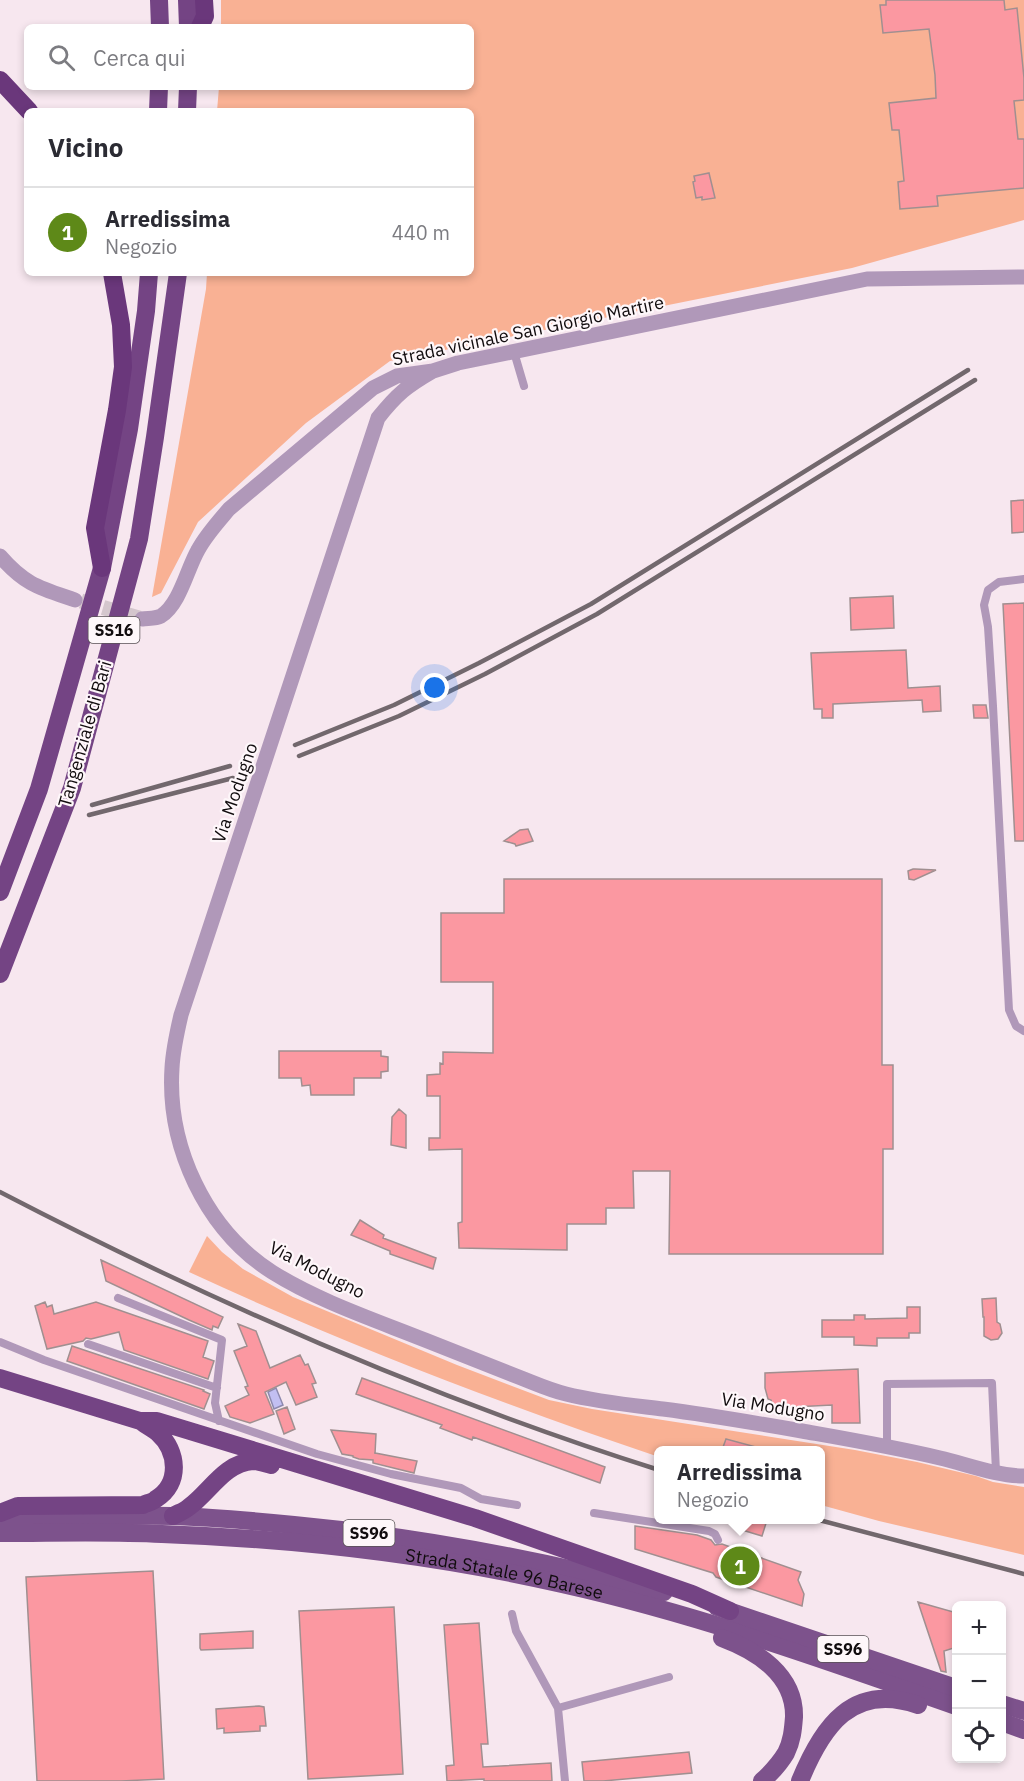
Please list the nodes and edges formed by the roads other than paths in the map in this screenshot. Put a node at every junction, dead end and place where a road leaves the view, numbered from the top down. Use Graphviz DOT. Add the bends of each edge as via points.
graph roads {
  1 [pos="159,0"];
  2 [pos="187,0"];
  3 [pos="204,0"];
  4 [pos="160,24"];
  5 [pos="188,24"];
  6 [pos="201,24"];
  7 [pos="0,80"];
  8 [pos="159,90"];
  9 [pos="188,90"];
  10 [pos="26,108"];
  11 [pos="158,108"];
  12 [pos="187,108"];
  13 [pos="113,276"];
  14 [pos="149,276"];
  15 [pos="178,276"];
  16 [pos="1024,277"];
  17 [pos="514,352"];
  18 [pos="433,371"];
  19 [pos="524,386"];
  20 [pos="0,556"];
  21 [pos="102,568"];
  22 [pos="1024,579"];
  23 [pos="75,600"];
  24 [pos="142,618"];
  25 [pos="0,892"];
  26 [pos="0,974"];
  27 [pos="1024,1031"];
  28 [pos="118,1298"];
  29 [pos="0,1342"];
  30 [pos="88,1344"];
  31 [pos="0,1379"];
  32 [pos="217,1388"];
  33 [pos="140,1421"];
  34 [pos="219,1421"];
  35 [pos="887,1447"];
  36 [pos="318,1470"];
  37 [pos="996,1472"];
  38 [pos="1024,1476"];
  39 [pos="481,1499"];
  40 [pos="517,1505"];
  41 [pos="0,1513"];
  42 [pos="594,1513"];
  43 [pos="173,1516"];
  44 [pos="0,1518"];
  45 [pos="475,1518"];
  46 [pos="654,1522"];
  47 [pos="664,1524"];
  48 [pos="0,1533"];
  49 [pos="718,1540"];
  50 [pos="637,1602"];
  51 [pos="730,1611"];
  52 [pos="512,1614"];
  53 [pos="669,1677"];
  54 [pos="952,1686"];
  55 [pos="952,1704"];
  56 [pos="1006,1705"];
  57 [pos="558,1708"];
  58 [pos="1024,1712"];
  59 [pos="952,1716"];
  60 [pos="1006,1723"];
  61 [pos="1024,1730"];
  62 [pos="1006,1735"];
  63 [pos="1024,1741"];
  64 [pos="565,1781"];
  65 [pos="762,1781"];
  66 [pos="800,1781"];
  1 -- 4 [label="highway"];
  2 -- 5 [label="highway"];
  3 -- 6 [label="highway"];
  7 -- 10 [label="highway"];
  8 -- 11 [label="highway"];
  9 -- 12 [label="highway"];
  13 -- 21 [label="highway" via="123,367 96,528"];
  14 -- 21 [label="highway, Tangenziale di Bari / SS16" via="129,429"];
  15 -- 26 [label="highway, Tangenziale di Bari / SS16" via="139,539 72,788"];
  16 -- 17 [label="street, Strada vicinale San Giorgio Martire" via="867,279"];
  17 -- 18 [label="street, Strada vicinale San Giorgio Martire"];
  17 -- 19 [label="lane"];
  18 -- 24 [label="street, Strada vicinale San Giorgio Martire" via="397,376 373,388 229,508 198,551 168,609 160,616"];
  18 -- 35 [label="street, Via Modugno" via="395,396 378,418 194,974 174,1041 172,1068 177,1135 190,1172 218,1221 255,1260 306,1290 430,1342 563,1394"];
  20 -- 23 [label="street" via="22,579"];
  21 -- 25 [label="highway, Tangenziale di Bari / SS16" via="39,789"];
  22 -- 27 [label="lane" via="999,582 988,590 984,605 992,683 1009,1010 1016,1026"];
  28 -- 32 [label="lane" via="222,1340"];
  29 -- 34 [label="lane"];
  30 -- 32 [label="lane"];
  31 -- 33 [label="highway"];
  32 -- 34 [label="lane"];
  33 -- 36 [label="highway" via="157,1421"];
  33 -- 41 [label="highway" via="159,1433 175,1462 174,1477 156,1500 143,1505 18,1506"];
  34 -- 39 [label="lane" via="317,1454 461,1488"];
  35 -- 37 [label="street, Via Modugno"];
  35 -- 37 [label="lane" via="887,1384 993,1383"];
  36 -- 43 [label="highway" via="254,1461 242,1464 218,1478 189,1507"];
  36 -- 45 [label="highway"];
  37 -- 38 [label="street, Via Modugno"];
  39 -- 40 [label="lane"];
  39 -- 45 [label="lane"];
  42 -- 46 [label="lane"];
  43 -- 44 [label="main road, Strada Statale 96 Barese / SS96"];
  43 -- 51 [label="main road, Strada Statale 96 Barese / SS96" via="258,1521 431,1541 597,1574"];
  45 -- 51 [label="highway"];
  47 -- 49 [label="lane" via="709,1531"];
  48 -- 50 [label="main road, Strada Statale 96 Barese / SS96" via="160,1533 367,1549 561,1583"];
  50 -- 55 [label="main road, Strada Statale 96 Barese / SS96"];
  50 -- 65 [label="main road" via="738,1644 770,1664 782,1678 791,1695 793,1735 786,1754"];
  51 -- 54 [label="main road, Strada Statale 96 Barese / SS96"];
  52 -- 57 [label="lane" via="516,1631"];
  53 -- 57 [label="lane"];
  56 -- 58 [label="main road"];
  57 -- 64 [label="lane"];
  59 -- 66 [label="main road" via="900,1699 879,1698 860,1703 842,1713 828,1728"];
  60 -- 61 [label="main road"];
  62 -- 63 [label="main road"];
}
